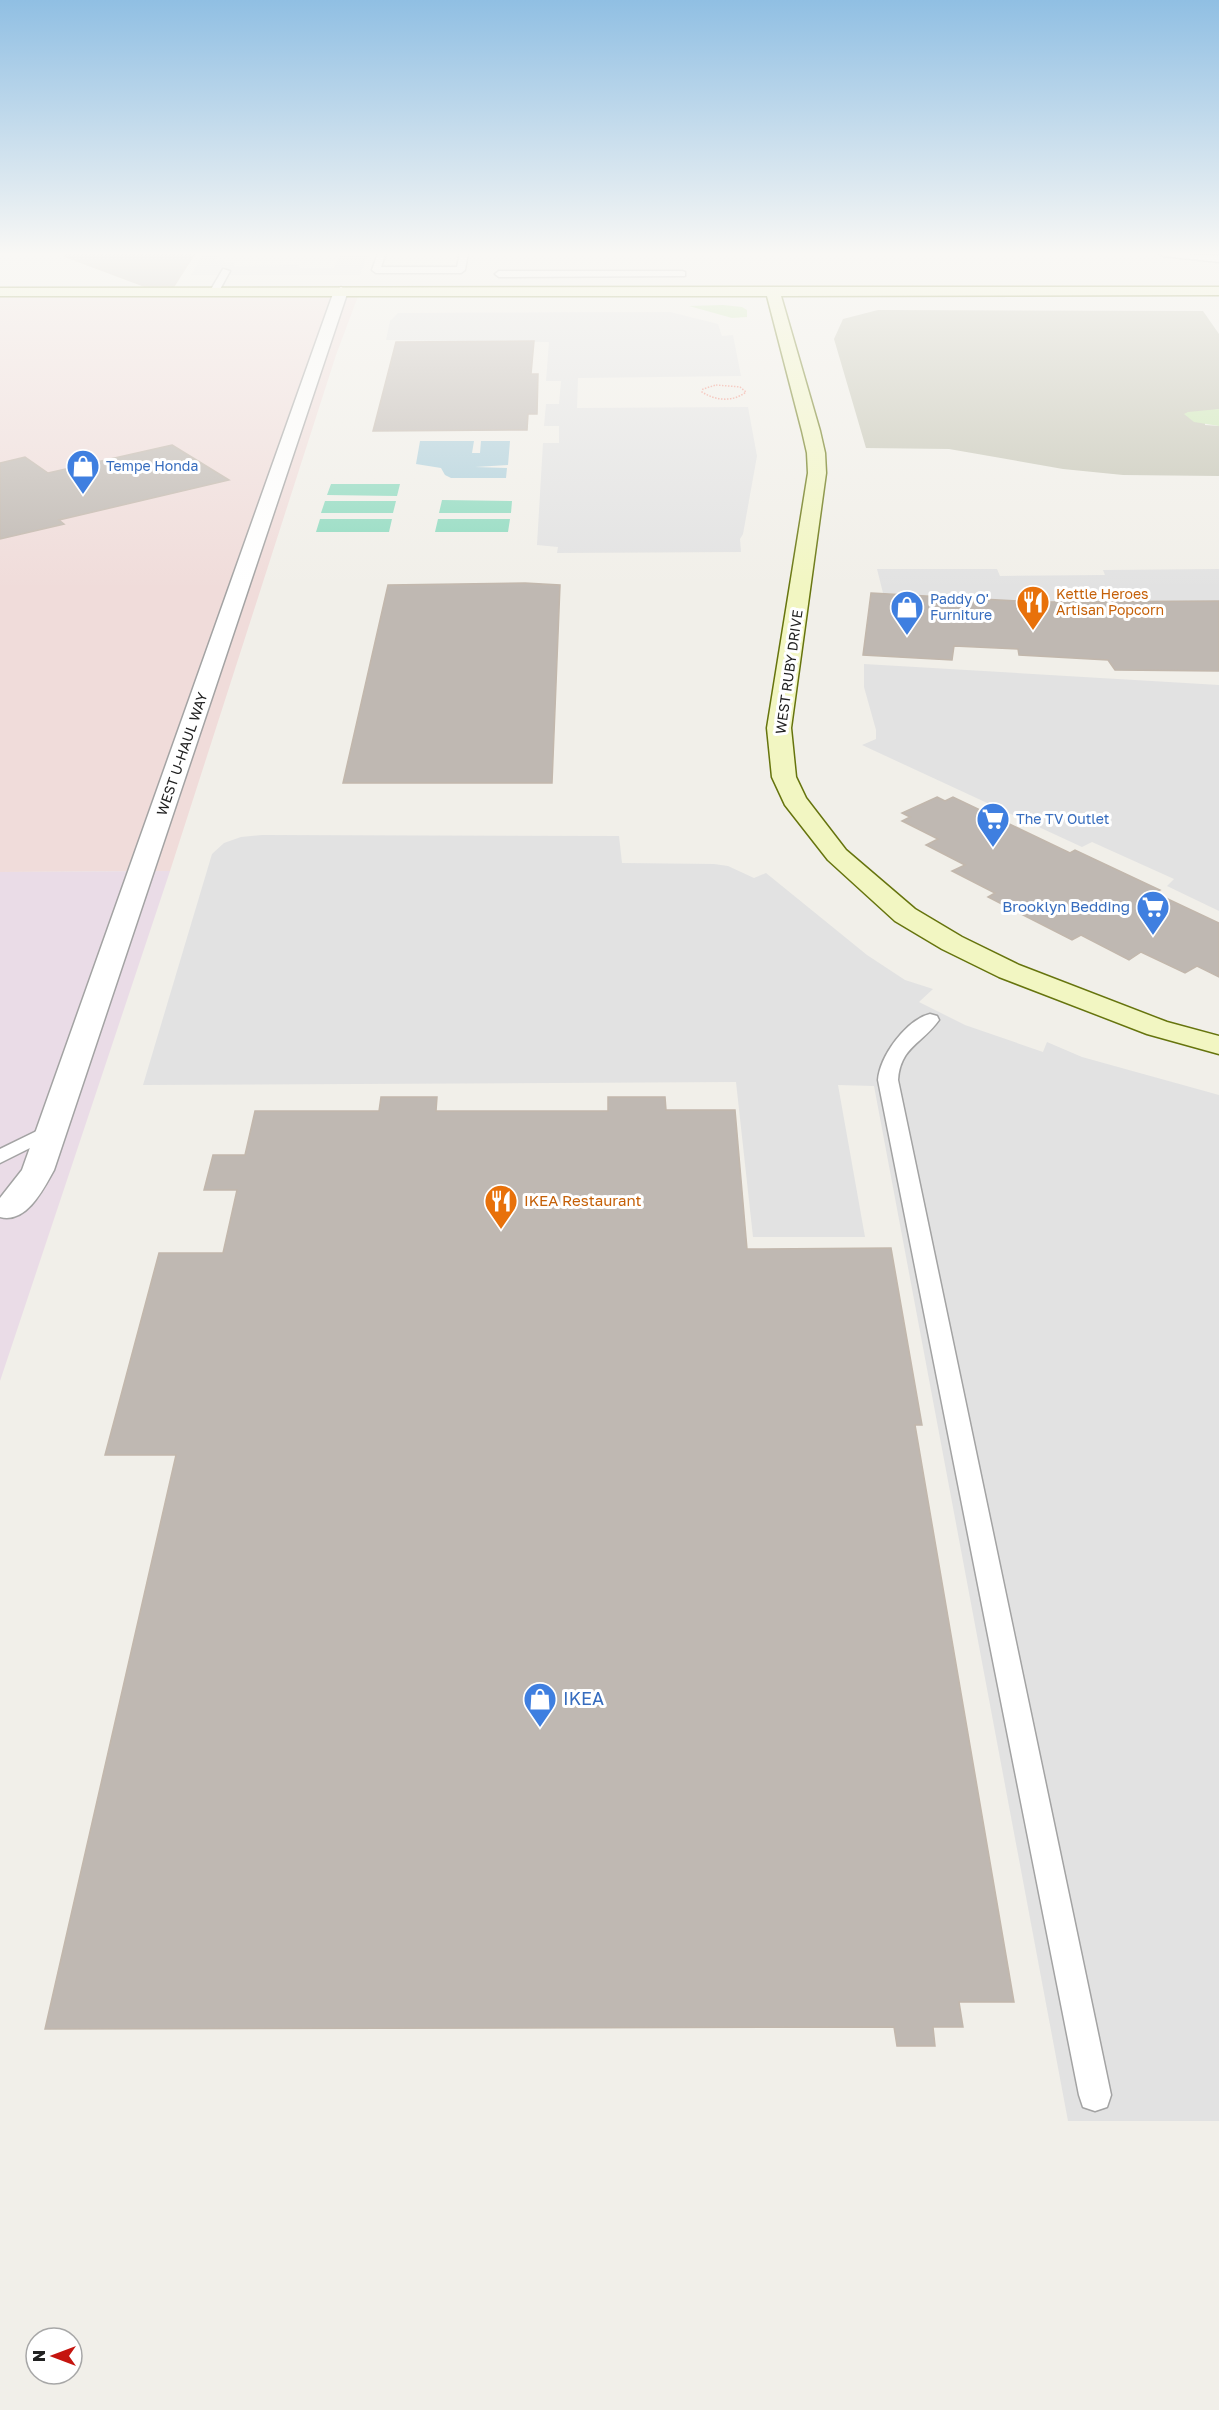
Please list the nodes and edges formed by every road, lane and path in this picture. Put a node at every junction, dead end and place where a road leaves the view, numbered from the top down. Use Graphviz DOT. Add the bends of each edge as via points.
graph roads {
  1 [pos="315,365"];
  2 [pos="793,365"];
  3 [pos="702,391"];
  4 [pos="930,1020"];
  5 [pos="1219,1045"];
  6 [pos="51,1131"];
  7 [pos="0,1157"];
  8 [pos="9,1209"];
  9 [pos="1095,2095"];
  1 -- 6 [label="street, WEST U-HAUL WAY"];
  2 -- 5 [label="street, WEST RUBY DRIVE" via="816,453 817,473 779,728 784,777 794,800 837,855 905,915 952,943 1009,971 1157,1028"];
  3 -- 3 [label="path" via="724,399 738,398 746,392 729,385"];
  4 -- 9 [label="lane" via="897,1050 887,1070 888,1080"];
  6 -- 7 [label="lane"];
  6 -- 8 [label="street, WEST U-HAUL WAY" via="32,1181"];
}
